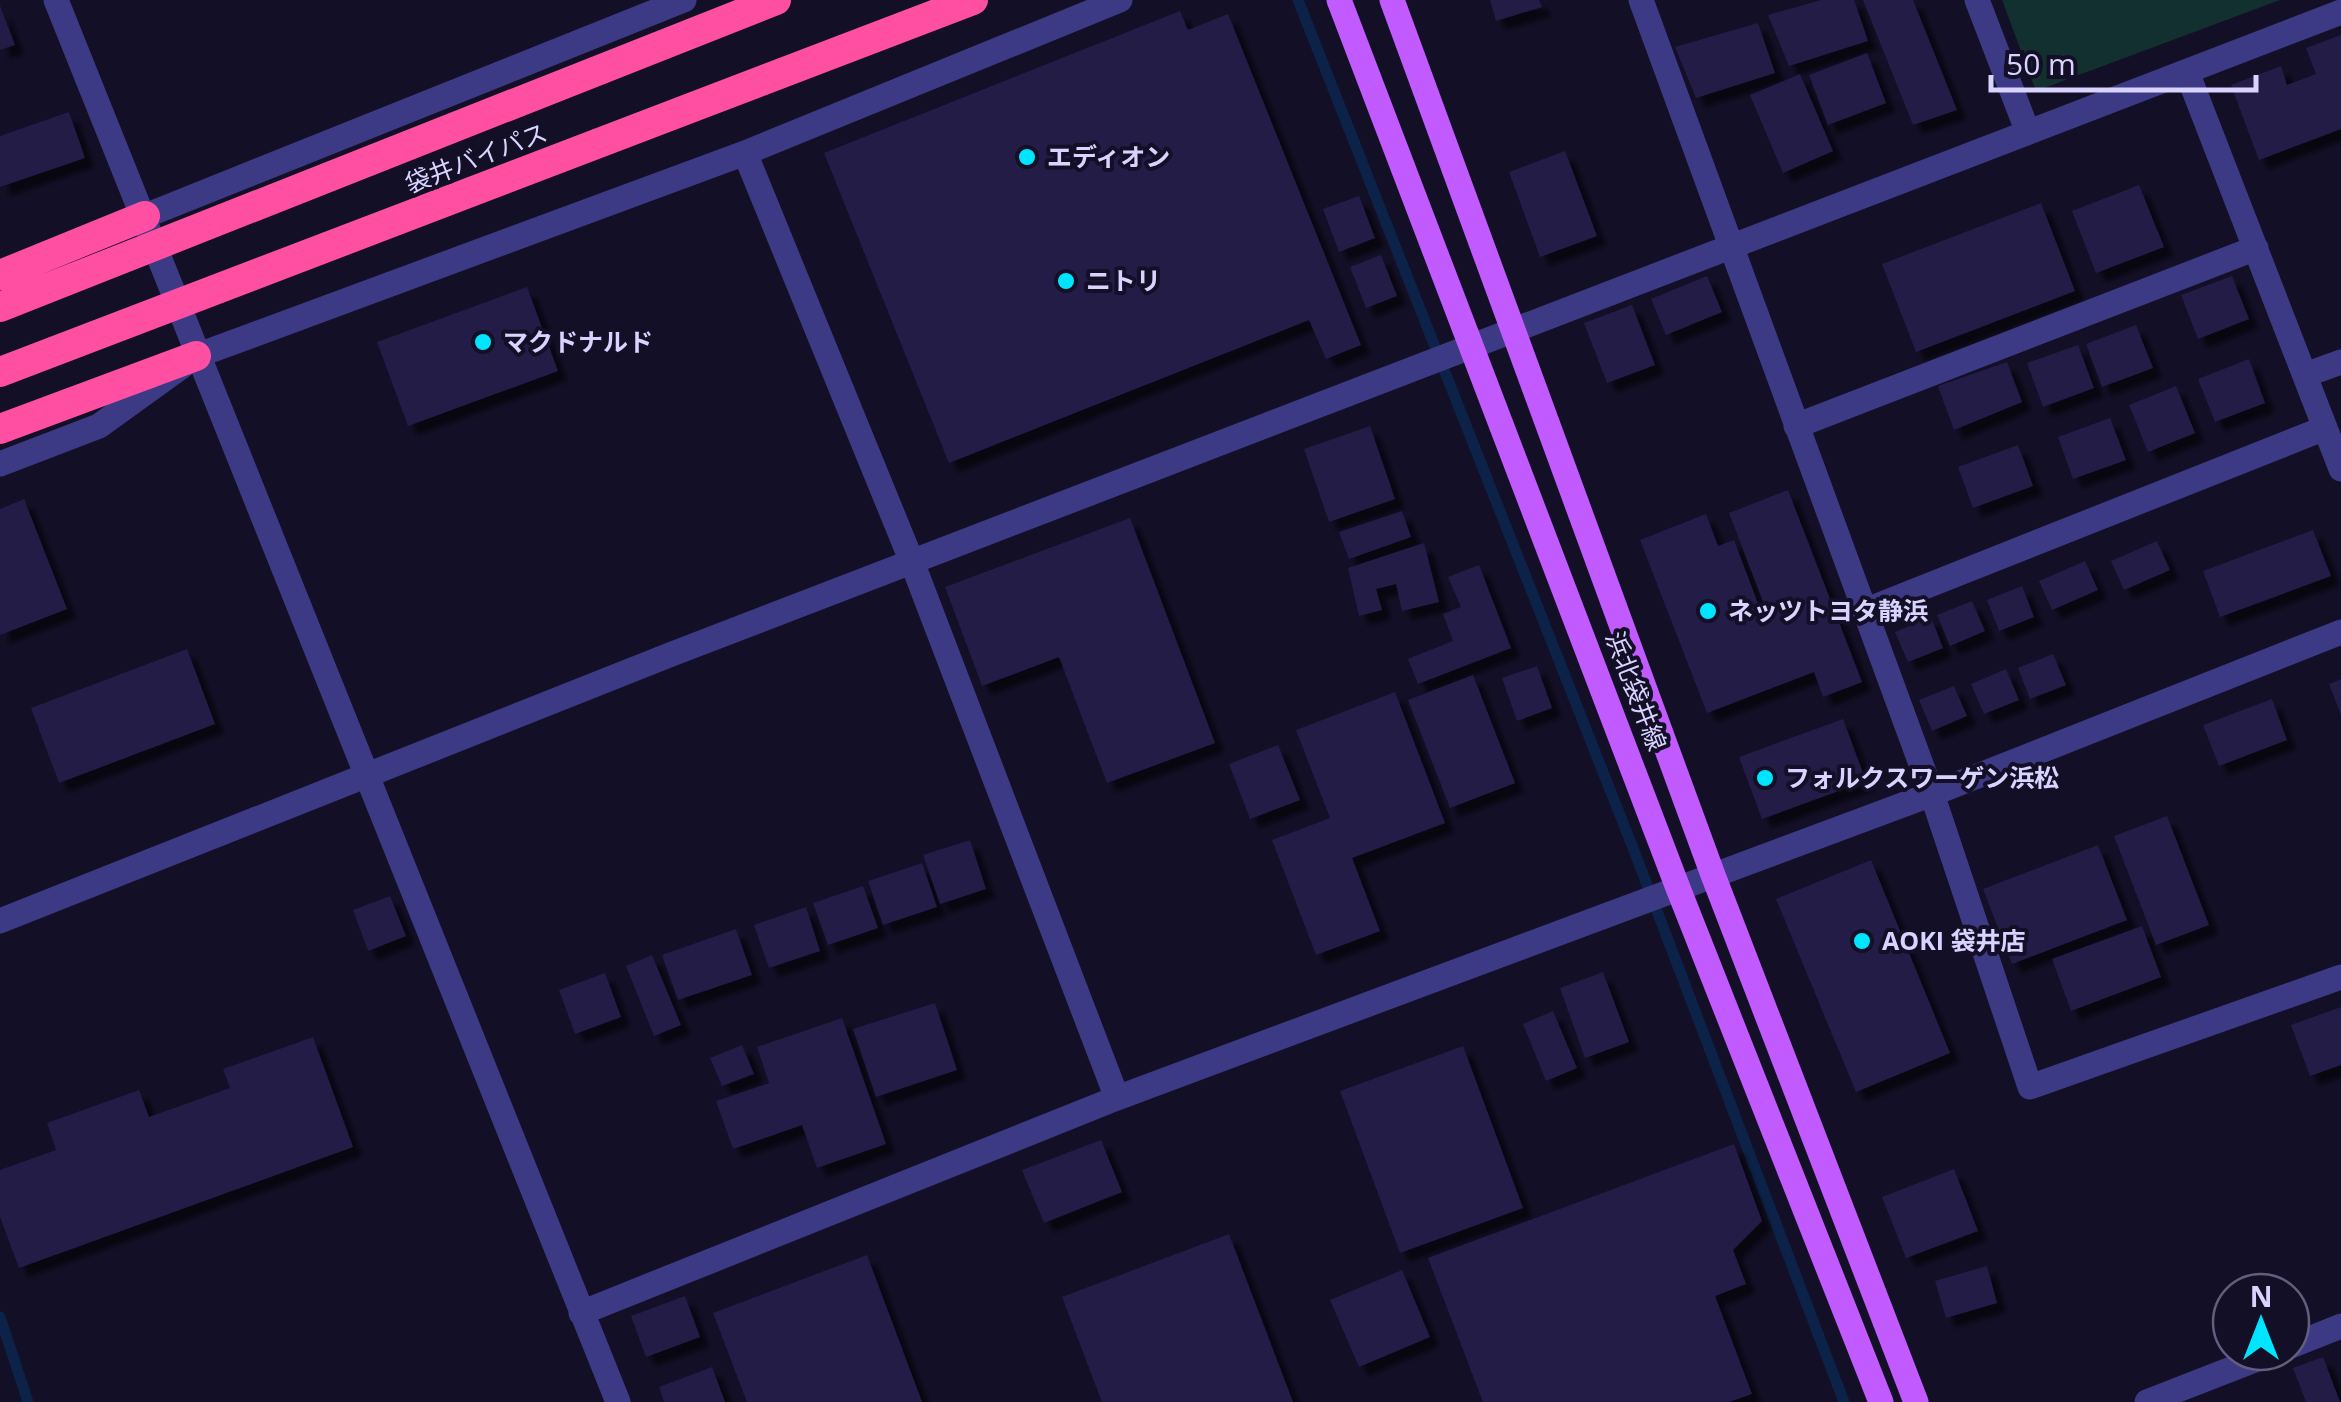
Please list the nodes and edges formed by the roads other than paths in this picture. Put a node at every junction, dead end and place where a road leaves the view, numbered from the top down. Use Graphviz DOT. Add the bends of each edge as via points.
graph roads {
  1 [pos="56,0"];
  2 [pos="684,0"];
  3 [pos="776,0"];
  4 [pos="973,0"];
  5 [pos="1120,0"];
  6 [pos="1339,0"];
  7 [pos="1392,0"];
  8 [pos="1641,0"];
  9 [pos="1977,0"];
  10 [pos="2341,12"];
  11 [pos="2187,72"];
  12 [pos="2026,130"];
  13 [pos="746,153"];
  14 [pos="145,216"];
  15 [pos="1730,246"];
  16 [pos="2256,248"];
  17 [pos="0,275"];
  18 [pos="0,307"];
  19 [pos="1517,331"];
  20 [pos="1474,348"];
  21 [pos="196,356"];
  22 [pos="2341,362"];
  23 [pos="0,372"];
  24 [pos="2306,375"];
  25 [pos="1796,426"];
  26 [pos="2326,428"];
  27 [pos="0,429"];
  28 [pos="0,464"];
  29 [pos="2341,469"];
  30 [pos="912,562"];
  31 [pos="1864,611"];
  32 [pos="2341,632"];
  33 [pos="364,774"];
  34 [pos="1932,794"];
  35 [pos="1713,875"];
  36 [pos="1678,888"];
  37 [pos="0,921"];
  38 [pos="2341,978"];
  39 [pos="1117,1098"];
  40 [pos="580,1313"];
  41 [pos="2341,1326"];
  42 [pos="2311,1338"];
  43 [pos="2224,1372"];
  44 [pos="618,1402"];
  45 [pos="1880,1402"];
  46 [pos="1916,1402"];
  47 [pos="2148,1402"];
  1 -- 14 [label="street"];
  2 -- 14 [label="street"];
  3 -- 18 [label="highway, 袋井バイパス"];
  4 -- 23 [label="highway, 袋井バイパス"];
  5 -- 13 [label="street"];
  6 -- 20 [label="main road, 浜北袋井線"];
  7 -- 19 [label="main road, 浜北袋井線"];
  8 -- 15 [label="street"];
  9 -- 12 [label="street"];
  10 -- 11 [label="street"];
  11 -- 12 [label="street"];
  11 -- 16 [label="street"];
  12 -- 15 [label="street"];
  13 -- 21 [label="street"];
  13 -- 30 [label="street"];
  14 -- 17 [label="highway"];
  14 -- 21 [label="street"];
  15 -- 19 [label="street"];
  15 -- 25 [label="street"];
  16 -- 24 [label="street"];
  16 -- 25 [label="street"];
  19 -- 20 [label="street"];
  19 -- 35 [label="main road, 浜北袋井線"];
  20 -- 30 [label="street"];
  20 -- 36 [label="main road, 浜北袋井線"];
  21 -- 27 [label="highway"];
  21 -- 28 [label="street" via="99,426"];
  21 -- 33 [label="street"];
  22 -- 24 [label="street"];
  24 -- 26 [label="street"];
  25 -- 31 [label="street"];
  26 -- 29 [label="street"];
  26 -- 31 [label="street"];
  30 -- 33 [label="street"];
  30 -- 39 [label="street"];
  31 -- 34 [label="street"];
  32 -- 34 [label="street"];
  33 -- 37 [label="street"];
  33 -- 40 [label="street"];
  34 -- 35 [label="street"];
  34 -- 38 [label="street" via="2030,1087"];
  35 -- 36 [label="street"];
  35 -- 46 [label="main road, 浜北袋井線"];
  36 -- 39 [label="street"];
  36 -- 45 [label="main road, 浜北袋井線"];
  39 -- 40 [label="street"];
  40 -- 44 [label="street"];
  41 -- 42 [label="street"];
  43 -- 47 [label="street"];
}
